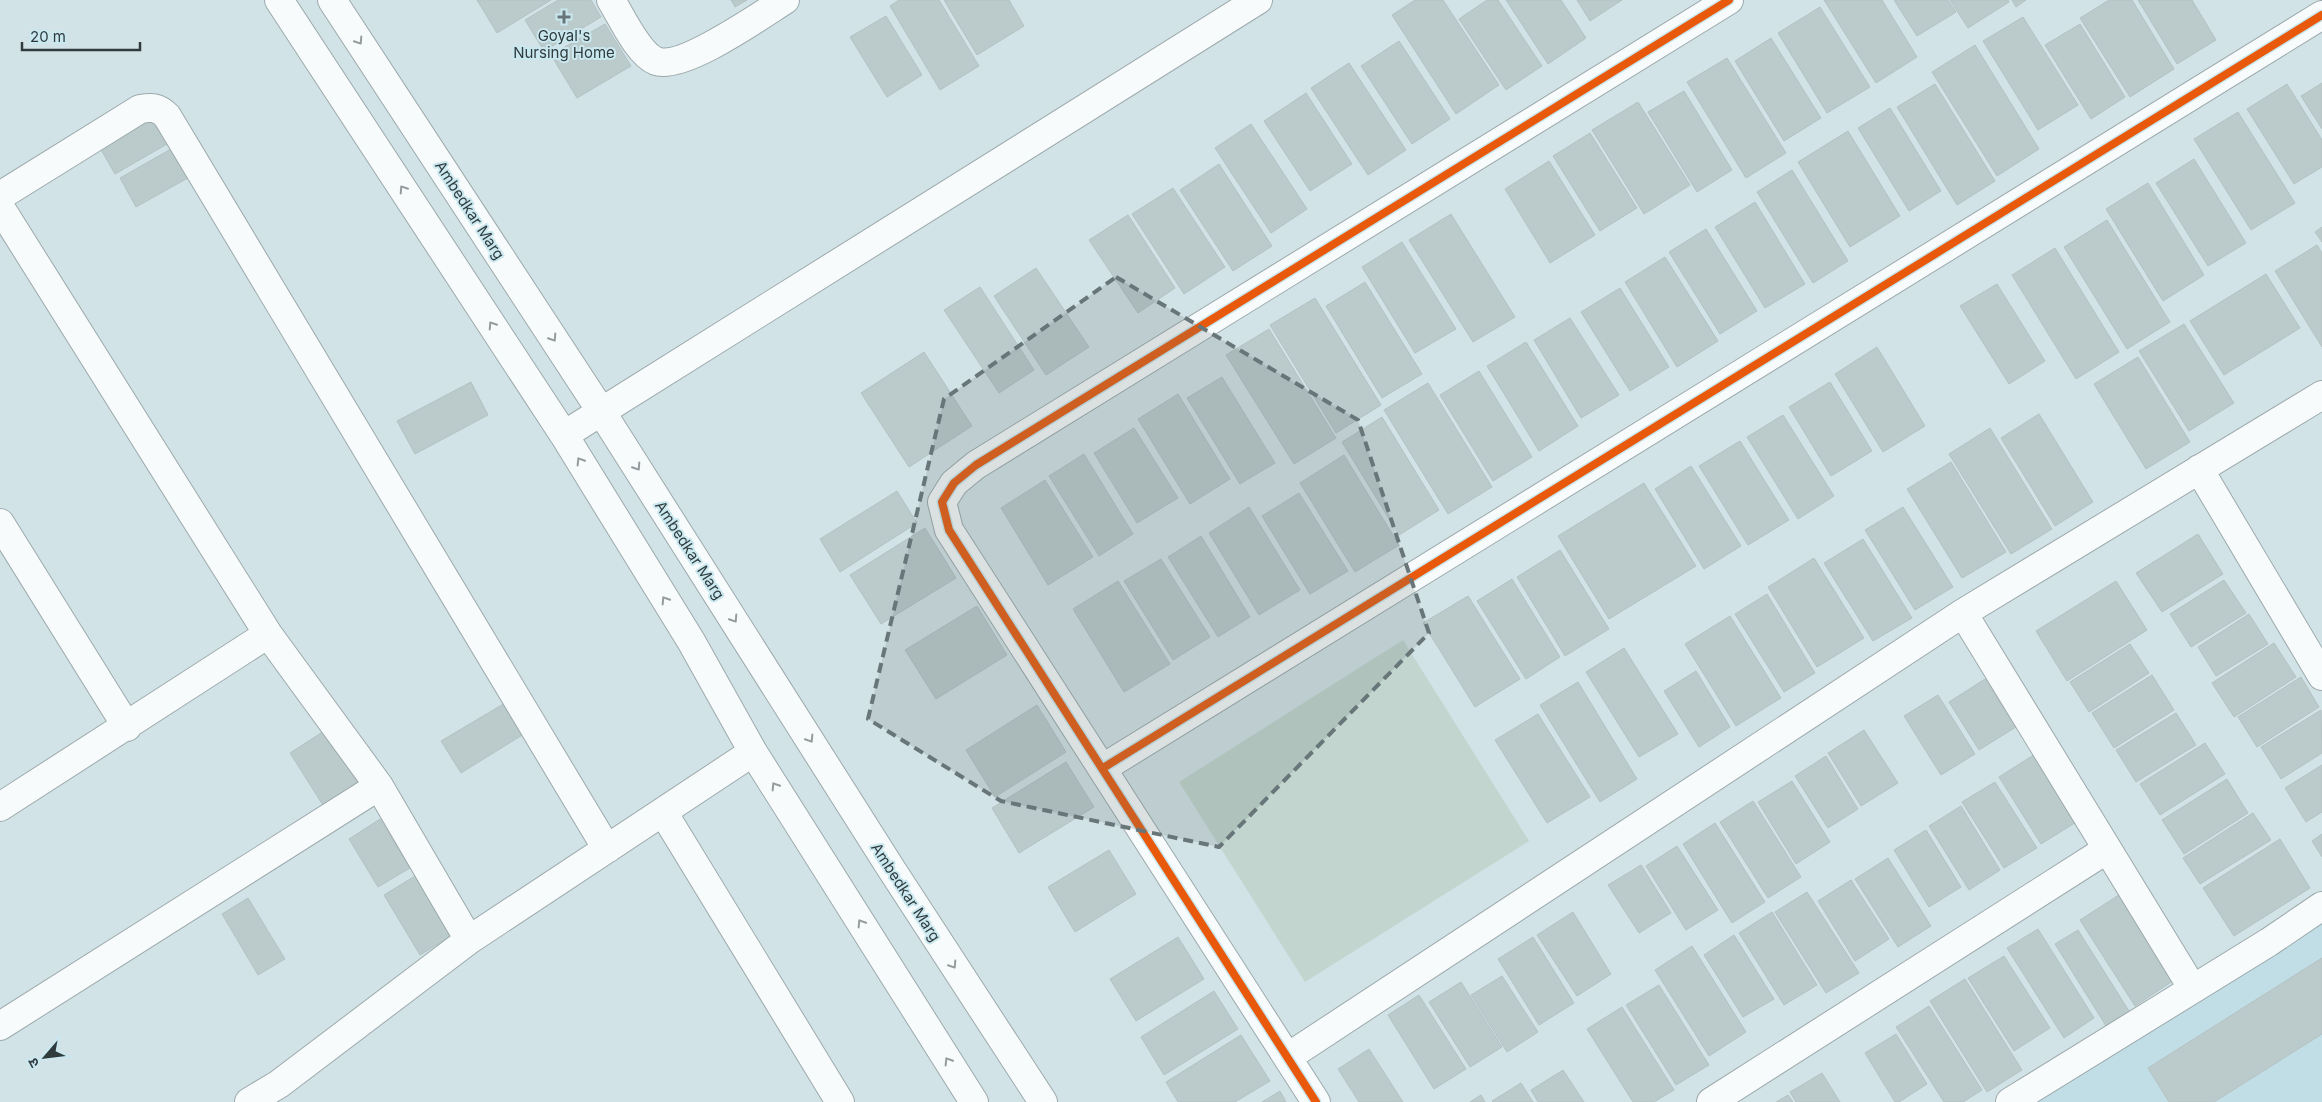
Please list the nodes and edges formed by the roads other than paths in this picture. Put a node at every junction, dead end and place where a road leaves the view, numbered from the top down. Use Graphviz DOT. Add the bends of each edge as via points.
graph roads {
  1 [pos="278,0"];
  2 [pos="332,0"];
  3 [pos="611,0"];
  4 [pos="785,0"];
  5 [pos="1258,0"];
  6 [pos="1729,0"];
  7 [pos="2322,15"];
  8 [pos="0,196"];
  9 [pos="0,207"];
  10 [pos="2322,395"];
  11 [pos="601,411"];
  12 [pos="564,435"];
  13 [pos="2199,469"];
  14 [pos="0,523"];
  15 [pos="1963,612"];
  16 [pos="268,634"];
  17 [pos="2322,676"];
  18 [pos="126,726"];
  19 [pos="753,752"];
  20 [pos="1103,768"];
  21 [pos="378,786"];
  22 [pos="0,807"];
  23 [pos="663,812"];
  24 [pos="607,849"];
  25 [pos="2106,850"];
  26 [pos="2322,906"];
  27 [pos="469,940"];
  28 [pos="2192,989"];
  29 [pos="0,1026"];
  30 [pos="1288,1057"];
  31 [pos="271,1093"];
  32 [pos="248,1102"];
  33 [pos="840,1102"];
  34 [pos="974,1102"];
  35 [pos="1043,1102"];
  36 [pos="1316,1102"];
  37 [pos="1711,1102"];
  38 [pos="2010,1102"];
  12 -- 1 [label="street, one-way"];
  2 -- 11 [label="street, Ambedkar Marg, one-way"];
  3 -- 4 [label="street" via="637,44 655,61 671,63 697,53"];
  5 -- 11 [label="street"];
  6 -- 20 [label="street" via="984,460 954,483 942,502 949,530"];
  7 -- 20 [label="street"];
  8 -- 24 [label="street" via="140,109 160,109 167,116"];
  9 -- 16 [label="street"];
  10 -- 13 [label="street"];
  11 -- 12 [label="street"];
  11 -- 35 [label="street, Ambedkar Marg, one-way"];
  19 -- 12 [label="street, one-way" via="691,641"];
  13 -- 15 [label="street"];
  13 -- 17 [label="street"];
  14 -- 18 [label="street"];
  15 -- 25 [label="street"];
  15 -- 30 [label="street"];
  16 -- 18 [label="street"];
  16 -- 21 [label="street"];
  18 -- 22 [label="street"];
  19 -- 23 [label="street"];
  34 -- 19 [label="street, one-way"];
  20 -- 30 [label="street"];
  21 -- 27 [label="street"];
  21 -- 29 [label="street"];
  23 -- 24 [label="street"];
  23 -- 33 [label="street"];
  24 -- 27 [label="street"];
  25 -- 28 [label="street"];
  25 -- 37 [label="street"];
  26 -- 28 [label="street"];
  27 -- 31 [label="street"];
  28 -- 38 [label="street"];
  30 -- 36 [label="street"];
  31 -- 32 [label="street"];
}
